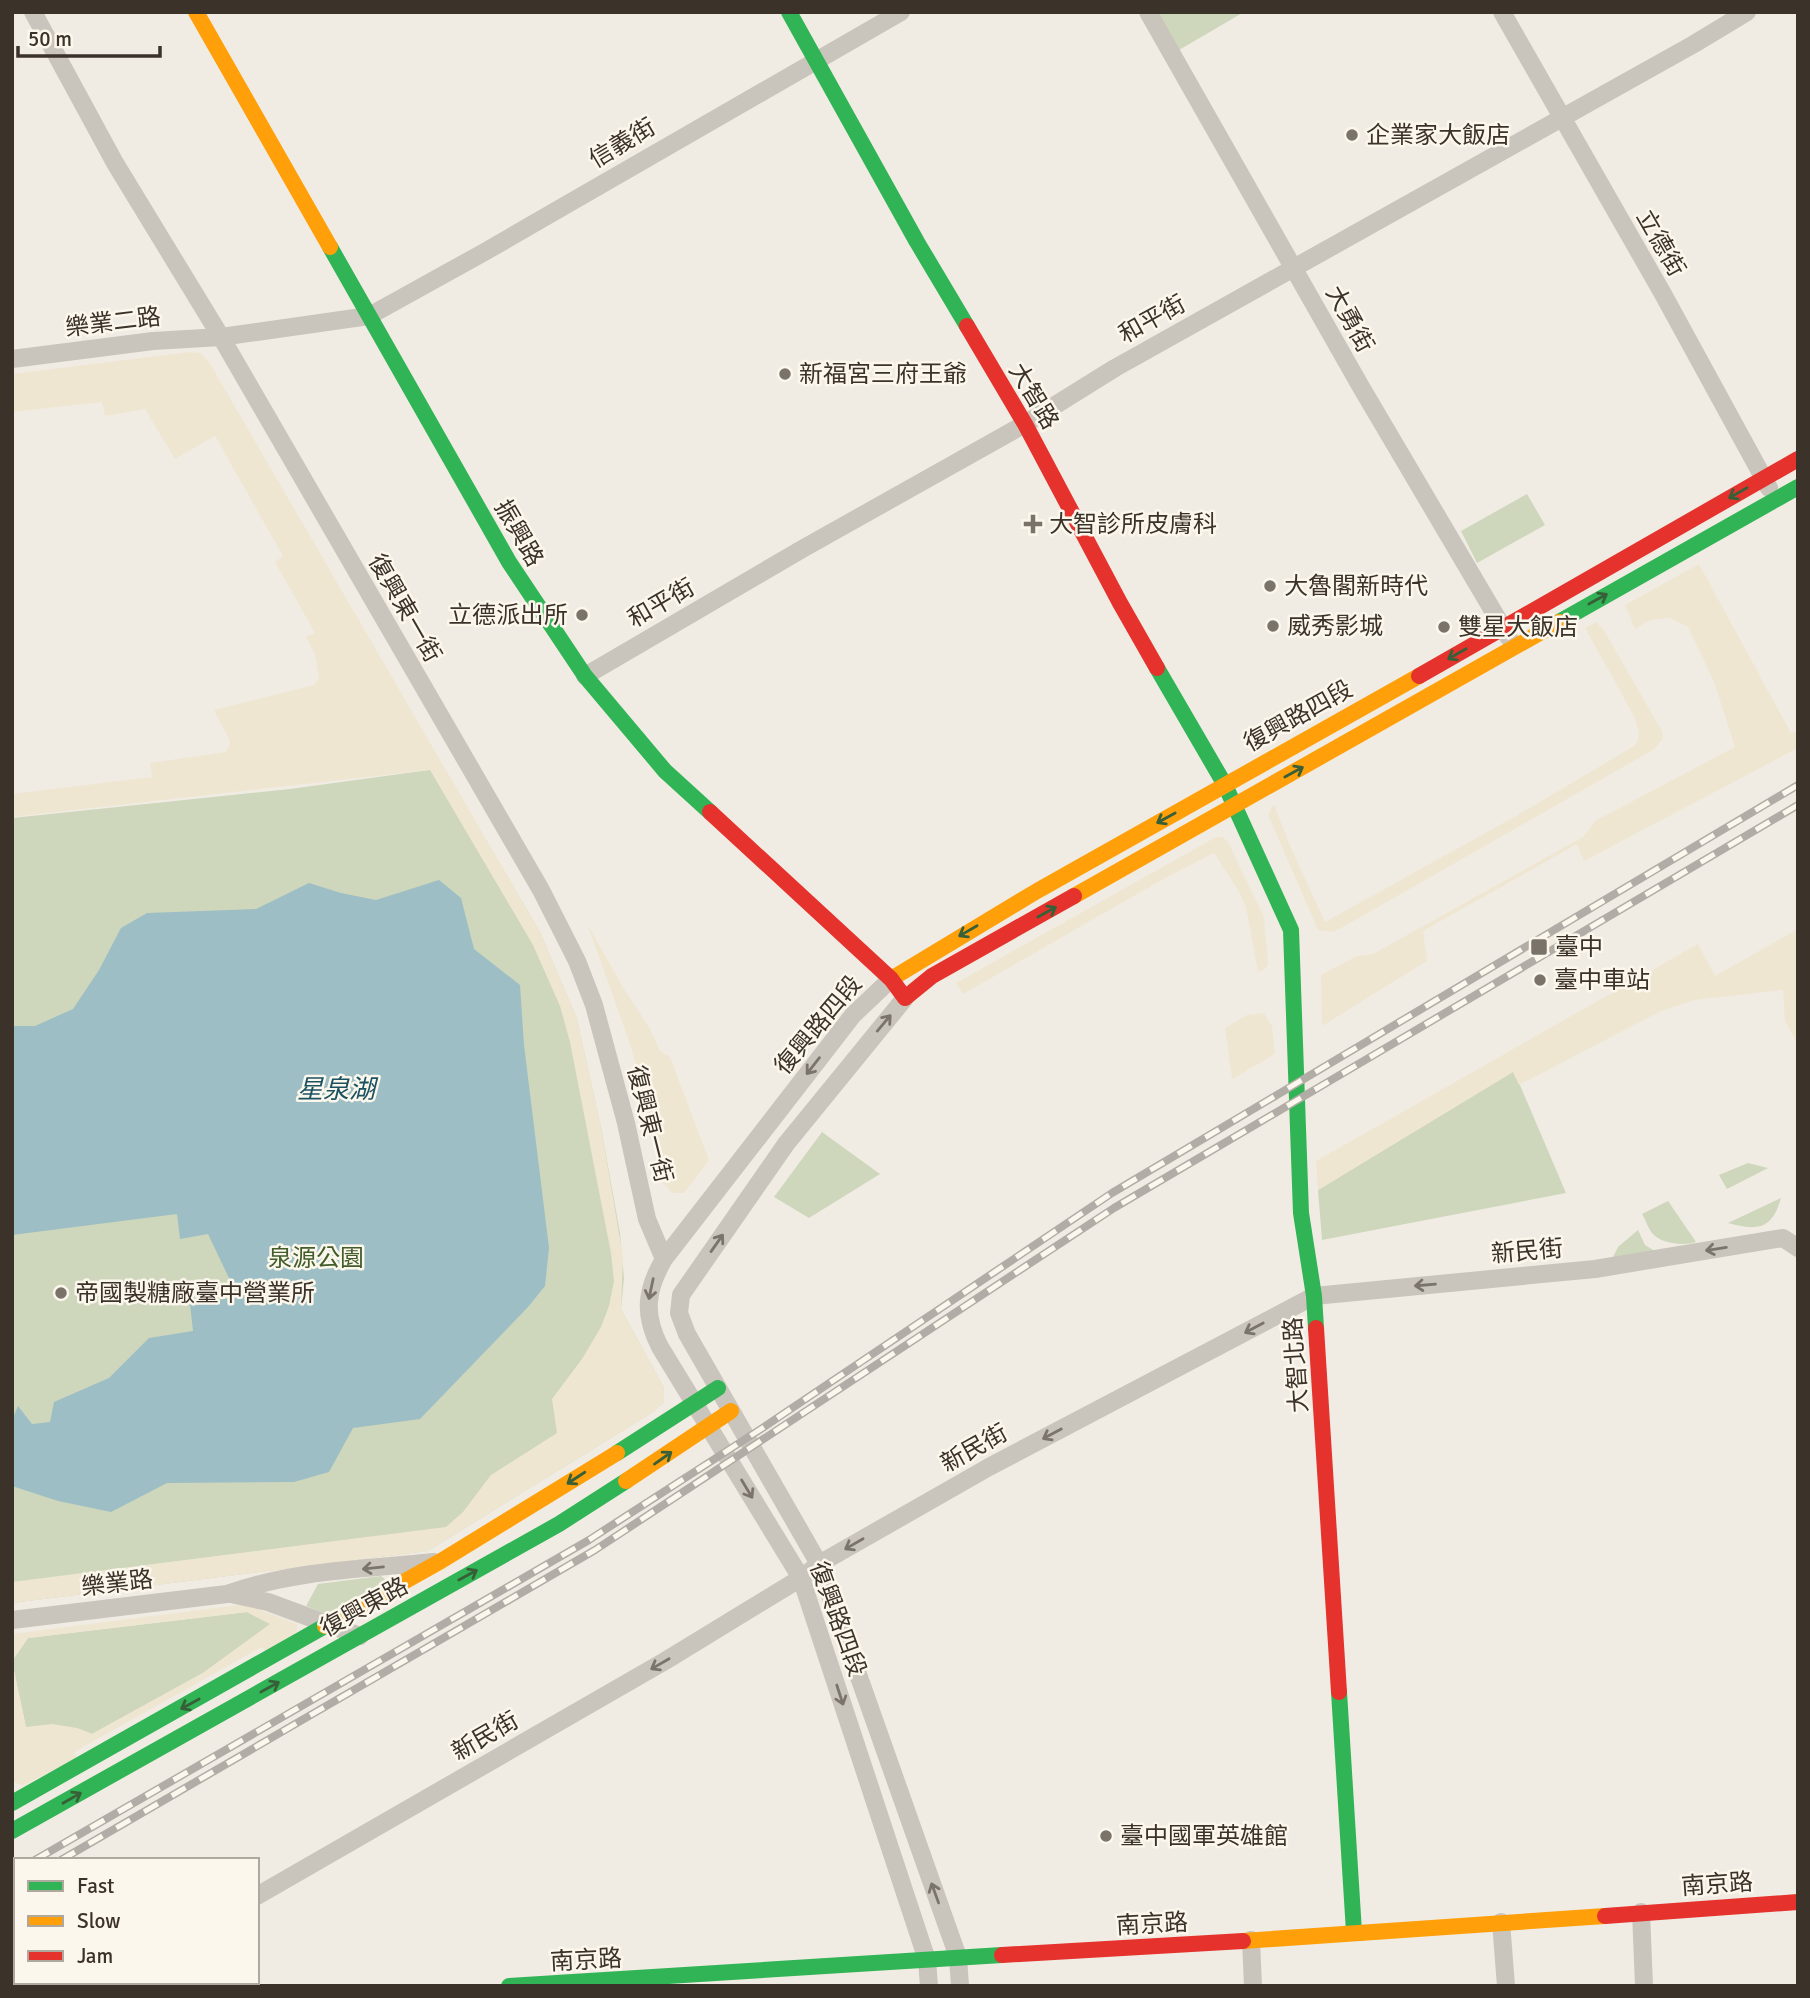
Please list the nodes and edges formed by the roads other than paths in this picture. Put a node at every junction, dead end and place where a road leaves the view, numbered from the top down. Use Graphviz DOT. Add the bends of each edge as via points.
graph roads {
  1 [pos="33,12"];
  2 [pos="196,12"];
  3 [pos="789,12"];
  4 [pos="901,12"];
  5 [pos="1148,12"];
  6 [pos="1502,12"];
  7 [pos="1746,12"];
  8 [pos="815,61"];
  9 [pos="1562,118"];
  10 [pos="1293,268"];
  11 [pos="369,316"];
  12 [pos="221,337"];
  13 [pos="12,359"];
  14 [pos="1024,424"];
  15 [pos="1798,459"];
  16 [pos="1764,478"];
  17 [pos="1798,488"];
  18 [pos="1776,500"];
  19 [pos="1504,627"];
  20 [pos="1514,647"];
  21 [pos="585,676"];
  22 [pos="1225,785"];
  23 [pos="1235,806"];
  24 [pos="891,979"];
  25 [pos="905,998"];
  26 [pos="1790,1243"];
  27 [pos="664,1259"];
  28 [pos="1314,1296"];
  29 [pos="718,1388"];
  30 [pos="695,1402"];
  31 [pos="731,1411"];
  32 [pos="709,1425"];
  33 [pos="441,1561"];
  34 [pos="819,1564"];
  35 [pos="801,1578"];
  36 [pos="227,1594"];
  37 [pos="12,1620"];
  38 [pos="329,1626"];
  39 [pos="360,1636"];
  40 [pos="12,1803"];
  41 [pos="12,1831"];
  42 [pos="259,1895"];
  43 [pos="1798,1902"];
  44 [pos="1641,1912"];
  45 [pos="1501,1922"];
  46 [pos="1354,1932"];
  47 [pos="1251,1940"];
  48 [pos="958,1958"];
  49 [pos="927,1959"];
  50 [pos="509,1986"];
  51 [pos="929,1986"];
  52 [pos="960,1986"];
  53 [pos="1253,1986"];
  54 [pos="1506,1986"];
  55 [pos="1644,1986"];
  1 -- 12 [label="street, 復興東一街" via="115,163"];
  2 -- 11 [label="street, 振興路"];
  3 -- 8 [label="street, 大智路"];
  4 -- 8 [label="street, 信義街"];
  5 -- 10 [label="street, 大勇街"];
  6 -- 9 [label="street, 立德街"];
  7 -- 9 [label="street, 和平街"];
  8 -- 11 [label="street, 信義街"];
  8 -- 14 [label="street, 大智路"];
  9 -- 10 [label="street, 和平街"];
  9 -- 16 [label="street, 立德街"];
  10 -- 14 [label="street, 和平街"];
  10 -- 19 [label="street, 大勇街"];
  11 -- 12 [label="street, 樂業二路"];
  11 -- 21 [label="street, 振興路" via="521,581"];
  12 -- 13 [label="street, 樂業二路"];
  12 -- 27 [label="street, 復興東一街" via="577,961 594,1005 647,1219"];
  14 -- 21 [label="street, 和平街"];
  14 -- 22 [label="street, 大智路" via="1119,603"];
  15 -- 16 [label="street, 復興路四段"];
  16 -- 18 [label="street, 立德街"];
  16 -- 19 [label="street, 復興路四段, one-way"];
  17 -- 18 [label="street, 復興路四段"];
  20 -- 18 [label="street, 復興路四段, one-way"];
  19 -- 20 [label="street, 大勇街"];
  19 -- 22 [label="street, 復興路四段, one-way"];
  23 -- 20 [label="street, 復興路四段, one-way"];
  21 -- 24 [label="street, 振興路" via="665,771"];
  22 -- 23 [label="street, 大智路"];
  22 -- 24 [label="street, 復興路四段, one-way"];
  25 -- 23 [label="street, 復興路四段, one-way" via="932,976"];
  23 -- 28 [label="street, 大智北路" via="1293,940 1301,1213"];
  24 -- 25 [label="street, 振興路"];
  24 -- 27 [label="street, 復興路四段, one-way" via="853,1015"];
  29 -- 25 [label="street, 復興路四段, one-way" via="682,1324 681,1295 786,1144"];
  26 -- 28 [label="street, 新民街, one-way" via="1595,1269"];
  27 -- 30 [label="street, 復興路四段, one-way" via="650,1286 650,1321 660,1347"];
  28 -- 34 [label="street, 新民街, one-way" via="989,1467"];
  28 -- 46 [label="street, 大智北路"];
  29 -- 30 [label="street, 復興東路"];
  29 -- 31 [label="street, 復興路四段"];
  30 -- 32 [label="street, 復興路四段"];
  30 -- 33 [label="street, 復興東路, one-way"];
  31 -- 32 [label="street, 復興東路"];
  31 -- 34 [label="street, 復興路四段"];
  32 -- 35 [label="street, 復興路四段, one-way"];
  39 -- 32 [label="street, 復興東路, one-way" via="559,1524"];
  33 -- 36 [label="street, 樂業路, one-way" via="309,1574"];
  33 -- 38 [label="street, 復興東路"];
  34 -- 35 [label="street, 新民街"];
  48 -- 34 [label="street, 復興路四段, one-way"];
  35 -- 42 [label="street, 新民街, one-way"];
  35 -- 49 [label="street, 復興路四段, one-way"];
  36 -- 37 [label="street, 樂業路"];
  36 -- 38 [label="street, 樂業路" via="255,1598"];
  38 -- 39 [label="street, 樂業路"];
  38 -- 40 [label="street, 復興東路, one-way"];
  41 -- 39 [label="street, 復興東路, one-way"];
  43 -- 44 [label="street, 南京路"];
  44 -- 45 [label="street, 南京路"];
  44 -- 55 [label="street"];
  45 -- 46 [label="street, 南京路"];
  45 -- 54 [label="street"];
  46 -- 47 [label="street, 南京路"];
  47 -- 48 [label="street, 南京路"];
  47 -- 53 [label="street"];
  48 -- 49 [label="street, 南京路"];
  48 -- 52 [label="street, 復興路四段"];
  49 -- 50 [label="street, 南京路"];
  49 -- 51 [label="street, 復興路四段"];
}
